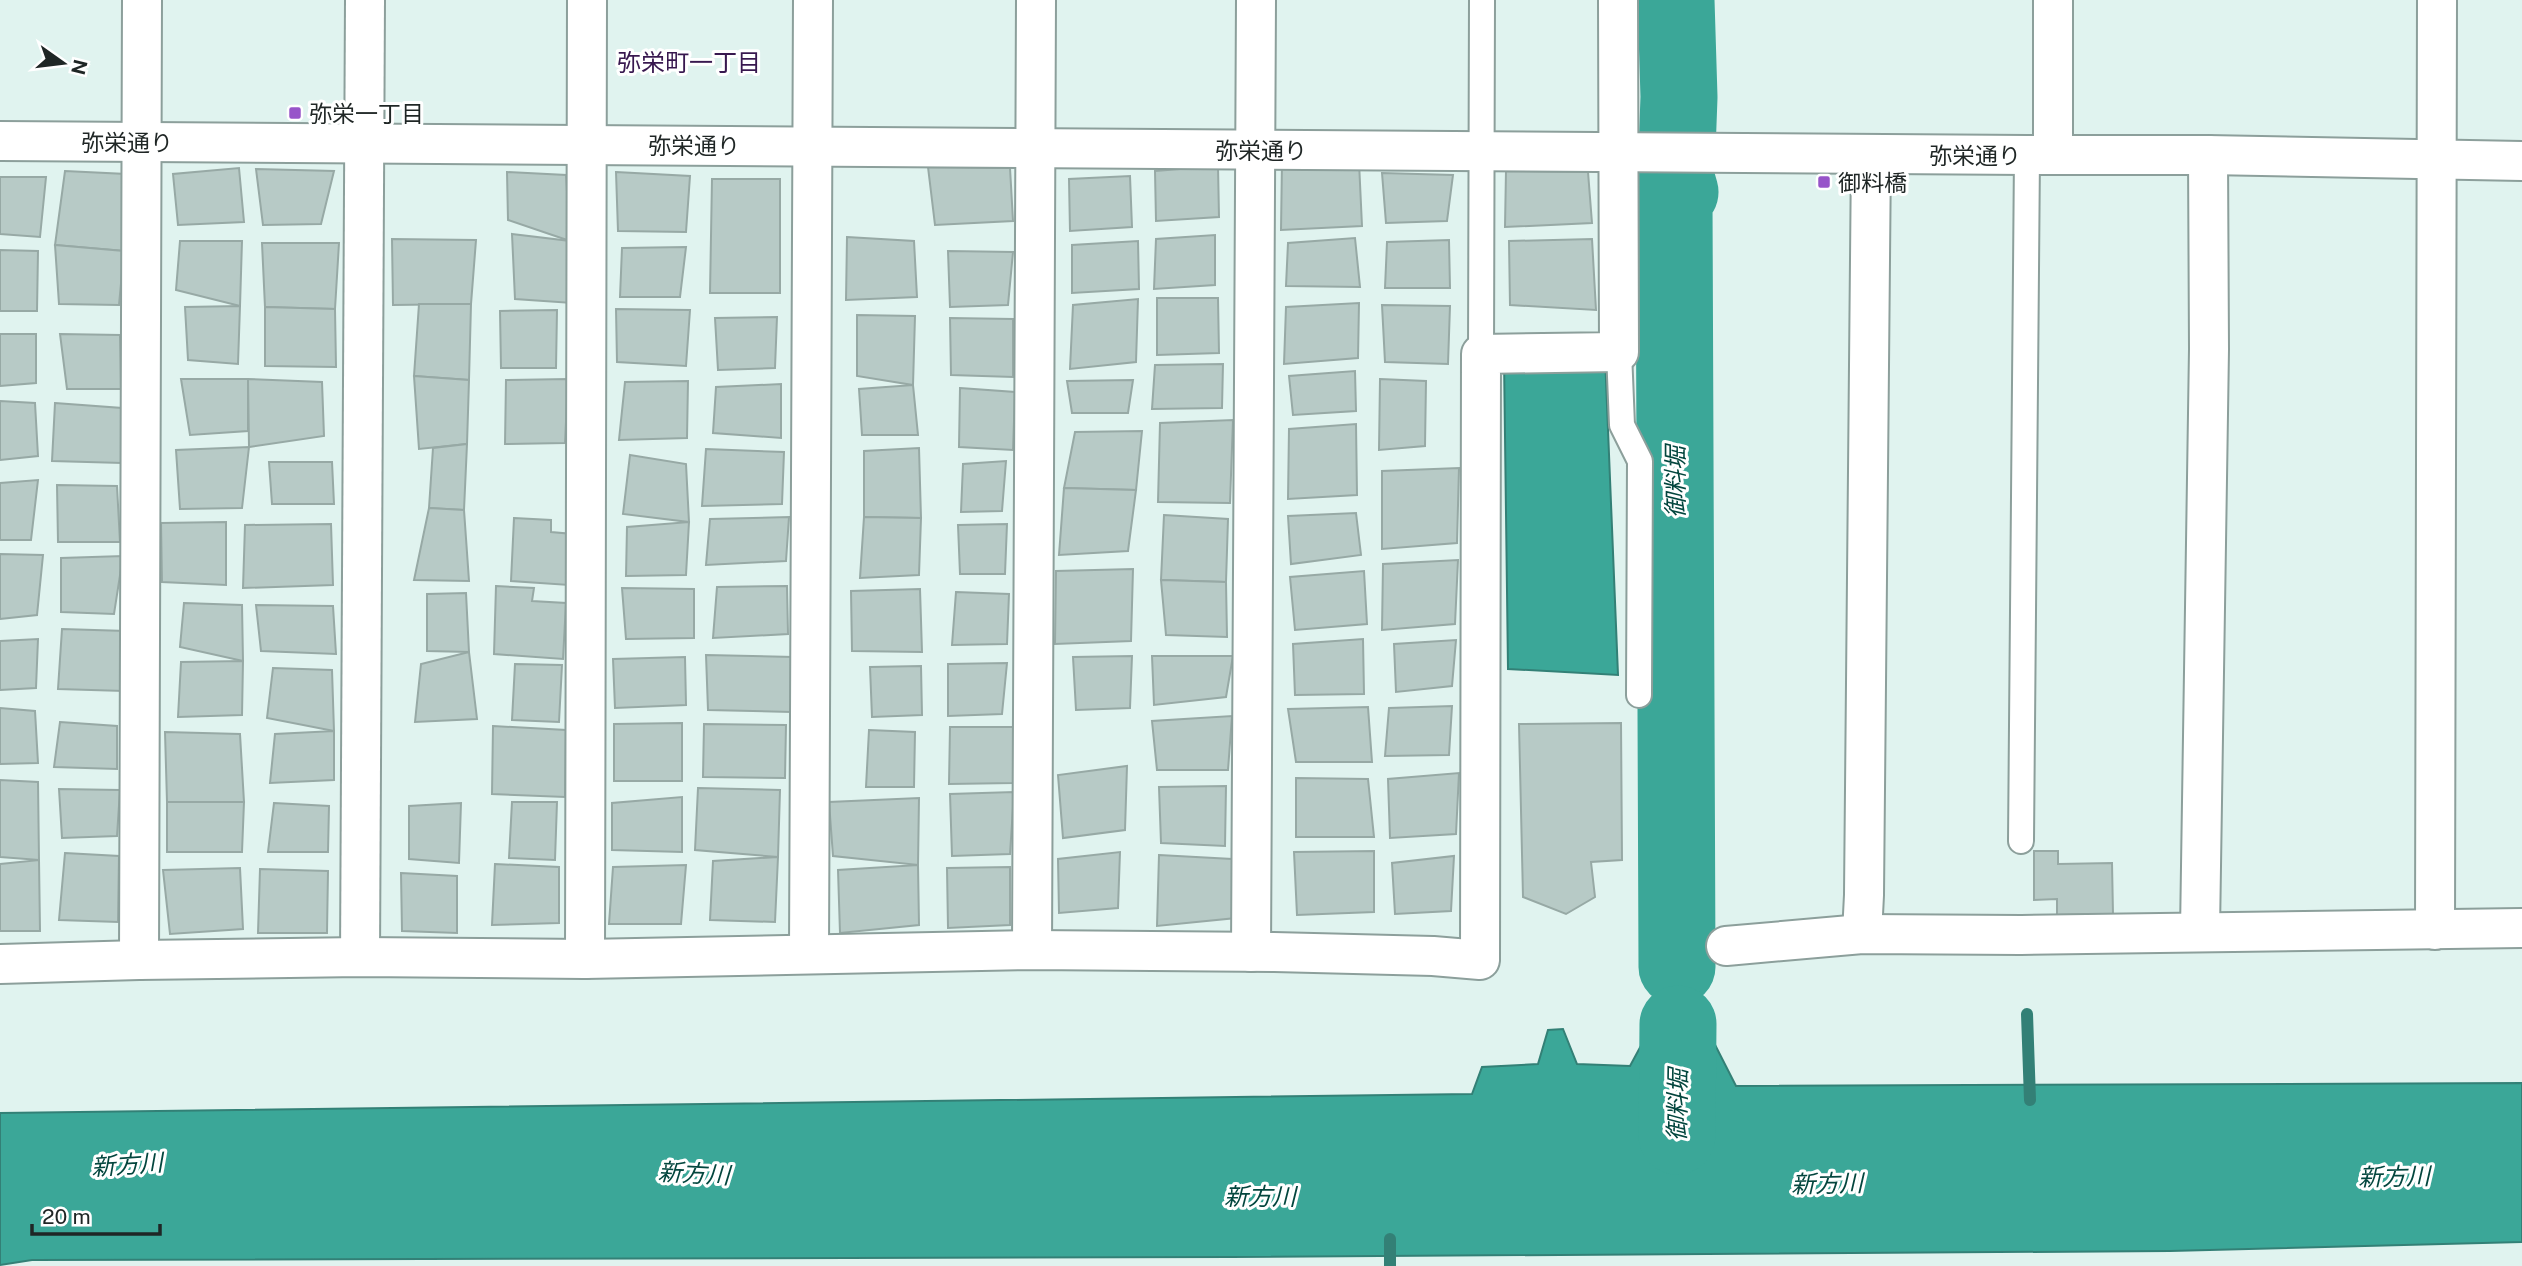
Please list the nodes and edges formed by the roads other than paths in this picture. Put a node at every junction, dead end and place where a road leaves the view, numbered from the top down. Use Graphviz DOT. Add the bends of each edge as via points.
graph roads {
  1 [pos="142,0"];
  2 [pos="365,0"];
  3 [pos="587,0"];
  4 [pos="813,0"];
  5 [pos="1036,0"];
  6 [pos="1256,0"];
  7 [pos="1482,0"];
  8 [pos="1618,0"];
  9 [pos="2053,0"];
  10 [pos="2437,0"];
  11 [pos="0,141"];
  12 [pos="141,142"];
  13 [pos="364,143"];
  14 [pos="587,144"];
  15 [pos="813,146"];
  16 [pos="1036,148"];
  17 [pos="1256,150"];
  18 [pos="1482,151"];
  19 [pos="1628,152"];
  20 [pos="1871,154"];
  21 [pos="2040,155"];
  22 [pos="2208,155"];
  23 [pos="2436,159"];
  24 [pos="2522,161"];
  25 [pos="1619,352"];
  26 [pos="1481,354"];
  27 [pos="1639,695"];
  28 [pos="2021,841"];
  29 [pos="2522,928"];
  30 [pos="2435,930"];
  31 [pos="2200,931"];
  32 [pos="1862,934"];
  33 [pos="1726,946"];
  34 [pos="1032,950"];
  35 [pos="1251,952"];
  36 [pos="809,953"];
  37 [pos="360,957"];
  38 [pos="585,959"];
  39 [pos="139,960"];
  40 [pos="0,964"];
  1 -- 12 [label="street"];
  2 -- 13 [label="street"];
  3 -- 14 [label="street"];
  4 -- 15 [label="street"];
  5 -- 16 [label="street"];
  6 -- 17 [label="street"];
  7 -- 18 [label="lane"];
  8 -- 19 [label="street"];
  9 -- 21 [label="street"];
  10 -- 23 [label="street"];
  11 -- 12 [label="street, 弥栄通り"];
  12 -- 13 [label="street, 弥栄通り"];
  12 -- 39 [label="street"];
  13 -- 14 [label="street, 弥栄通り"];
  13 -- 37 [label="street"];
  14 -- 15 [label="street, 弥栄通り"];
  14 -- 38 [label="street"];
  15 -- 16 [label="street, 弥栄通り"];
  15 -- 36 [label="street"];
  16 -- 17 [label="street, 弥栄通り"];
  16 -- 34 [label="street"];
  17 -- 18 [label="street, 弥栄通り"];
  17 -- 35 [label="street"];
  18 -- 19 [label="street, 弥栄通り"];
  18 -- 26 [label="lane"];
  19 -- 20 [label="street, 弥栄通り"];
  19 -- 25 [label="street"];
  20 -- 21 [label="street, 弥栄通り"];
  20 -- 32 [label="street"];
  21 -- 22 [label="street, 弥栄通り"];
  21 -- 28 [label="lane"];
  22 -- 23 [label="street, 弥栄通り"];
  22 -- 31 [label="street"];
  23 -- 24 [label="street, 弥栄通り"];
  23 -- 30 [label="street"];
  25 -- 26 [label="street"];
  25 -- 27 [label="lane" via="1622,425 1640,461"];
  26 -- 35 [label="street" via="1480,960"];
  29 -- 30 [label="street"];
  30 -- 31 [label="street"];
  31 -- 32 [label="street"];
  32 -- 33 [label="street"];
  34 -- 35 [label="street"];
  34 -- 36 [label="street"];
  36 -- 38 [label="street"];
  37 -- 38 [label="street"];
  37 -- 39 [label="street"];
  39 -- 40 [label="street"];
}
